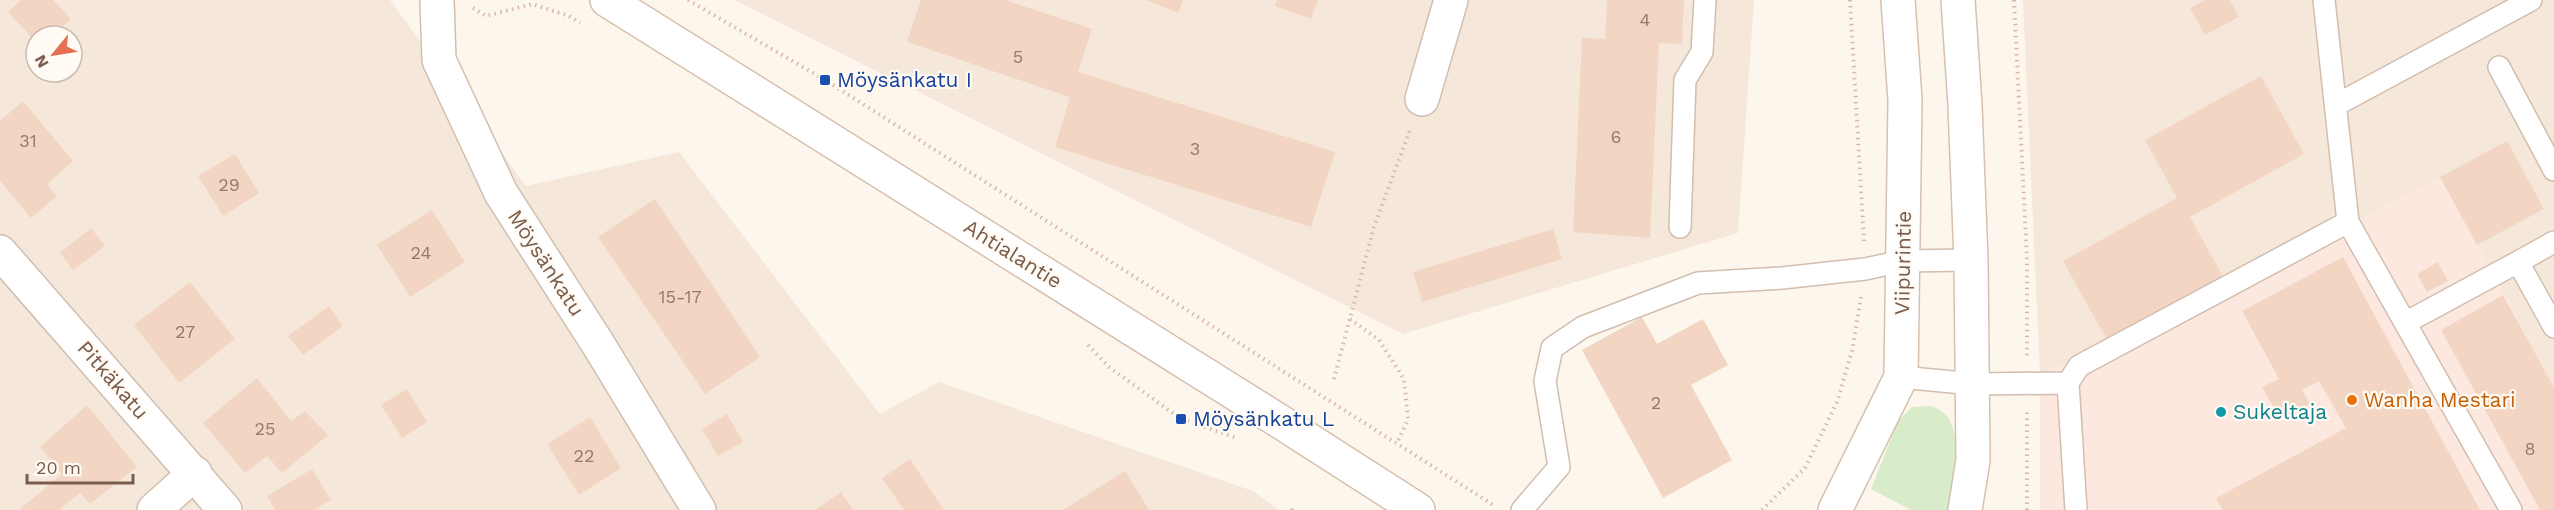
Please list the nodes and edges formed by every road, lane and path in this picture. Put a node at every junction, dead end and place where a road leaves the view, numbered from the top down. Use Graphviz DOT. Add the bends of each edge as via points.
graph roads {
  1 [pos="436,0"];
  2 [pos="607,0"];
  3 [pos="688,0"];
  4 [pos="1451,0"];
  5 [pos="1705,0"];
  6 [pos="1898,0"];
  7 [pos="1958,0"];
  8 [pos="2014,0"];
  9 [pos="2324,0"];
  10 [pos="2531,0"];
  11 [pos="468,6"];
  12 [pos="589,29"];
  13 [pos="2499,67"];
  14 [pos="1422,99"];
  15 [pos="2336,105"];
  16 [pos="2554,170"];
  17 [pos="2348,222"];
  18 [pos="1680,227"];
  19 [pos="2554,242"];
  20 [pos="0,252"];
  21 [pos="1971,260"];
  22 [pos="1904,261"];
  23 [pos="2518,262"];
  24 [pos="1350,319"];
  25 [pos="2405,323"];
  26 [pos="2554,327"];
  27 [pos="1080,337"];
  28 [pos="1901,377"];
  29 [pos="1334,379"];
  30 [pos="2068,383"];
  31 [pos="1973,384"];
  32 [pos="2027,384"];
  33 [pos="1397,443"];
  34 [pos="1246,444"];
  35 [pos="195,473"];
  36 [pos="154,510"];
  37 [pos="225,510"];
  38 [pos="699,510"];
  39 [pos="1418,510"];
  40 [pos="1500,510"];
  41 [pos="1522,510"];
  42 [pos="1836,510"];
  43 [pos="1965,510"];
  44 [pos="2027,510"];
  45 [pos="2076,510"];
  46 [pos="2511,510"];
  1 -- 38 [label="main road, Möysänkatu" via="439,60 501,193"];
  2 -- 39 [label="main road, Ahtialantie"];
  3 -- 33 [label="path" via="825,80"];
  4 -- 14 [label="main road"];
  5 -- 18 [label="lane" via="1702,52 1685,80"];
  6 -- 22 [label="main road, Viipurintie" via="1905,100"];
  7 -- 21 [label="main road"];
  8 -- 32 [label="path" via="2027,260"];
  9 -- 15 [label="lane"];
  10 -- 15 [label="lane"];
  11 -- 12 [label="path" via="486,16 532,4 569,16"];
  13 -- 16 [label="lane"];
  14 -- 24 [label="path" via="1374,227"];
  15 -- 17 [label="lane"];
  17 -- 25 [label="lane"];
  17 -- 30 [label="lane" via="2079,366"];
  19 -- 23 [label="lane"];
  20 -- 35 [label="main road, Pitkäkatu"];
  21 -- 22 [label="lane"];
  21 -- 31 [label="main road"];
  22 -- 28 [label="main road, Viipurintie"];
  22 -- 41 [label="lane" via="1782,278 1698,283 1575,332 1552,348 1545,381 1559,467"];
  23 -- 25 [label="lane"];
  23 -- 26 [label="lane"];
  24 -- 29 [label="path"];
  24 -- 33 [label="path" via="1379,340 1404,379 1408,419"];
  25 -- 46 [label="lane"];
  27 -- 34 [label="path" via="1109,367 1180,419"];
  28 -- 31 [label="lane"];
  28 -- 42 [label="main road, Viipurintie"];
  30 -- 32 [label="lane"];
  30 -- 45 [label="lane"];
  31 -- 32 [label="lane"];
  31 -- 43 [label="main road" via="1972,460"];
  32 -- 44 [label="path"];
  33 -- 40 [label="path"];
  35 -- 36 [label="main road"];
  35 -- 37 [label="main road, Pitkäkatu"];
}
